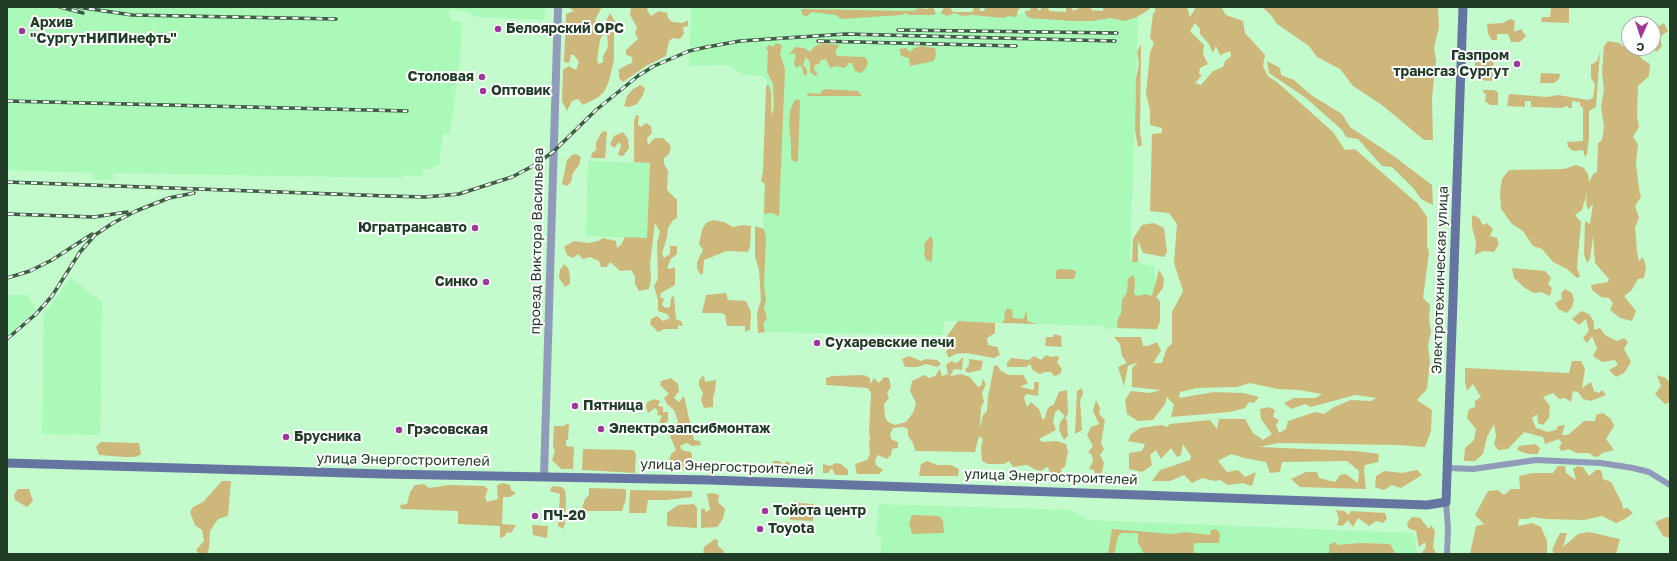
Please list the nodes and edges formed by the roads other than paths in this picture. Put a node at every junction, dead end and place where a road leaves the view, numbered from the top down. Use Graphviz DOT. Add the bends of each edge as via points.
graph roads {
  1 [pos="558,7"];
  2 [pos="1463,7"];
  3 [pos="7,463"];
  4 [pos="1448,468"];
  5 [pos="544,476"];
  6 [pos="1670,485"];
  7 [pos="1446,502"];
  8 [pos="1447,554"];
  1 -- 5 [label="street, проезд Виктора Васильева"];
  2 -- 4 [label="main road, Электротехническая улица"];
  3 -- 5 [label="main road, улица Энергостроителей"];
  4 -- 6 [label="street" via="1473,469 1536,460 1601,463 1649,472"];
  4 -- 7 [label="main road, Электротехническая улица"];
  5 -- 7 [label="main road, улица Энергостроителей" via="1413,504"];
  7 -- 8 [label="street, Электротехническая улица"];
}
